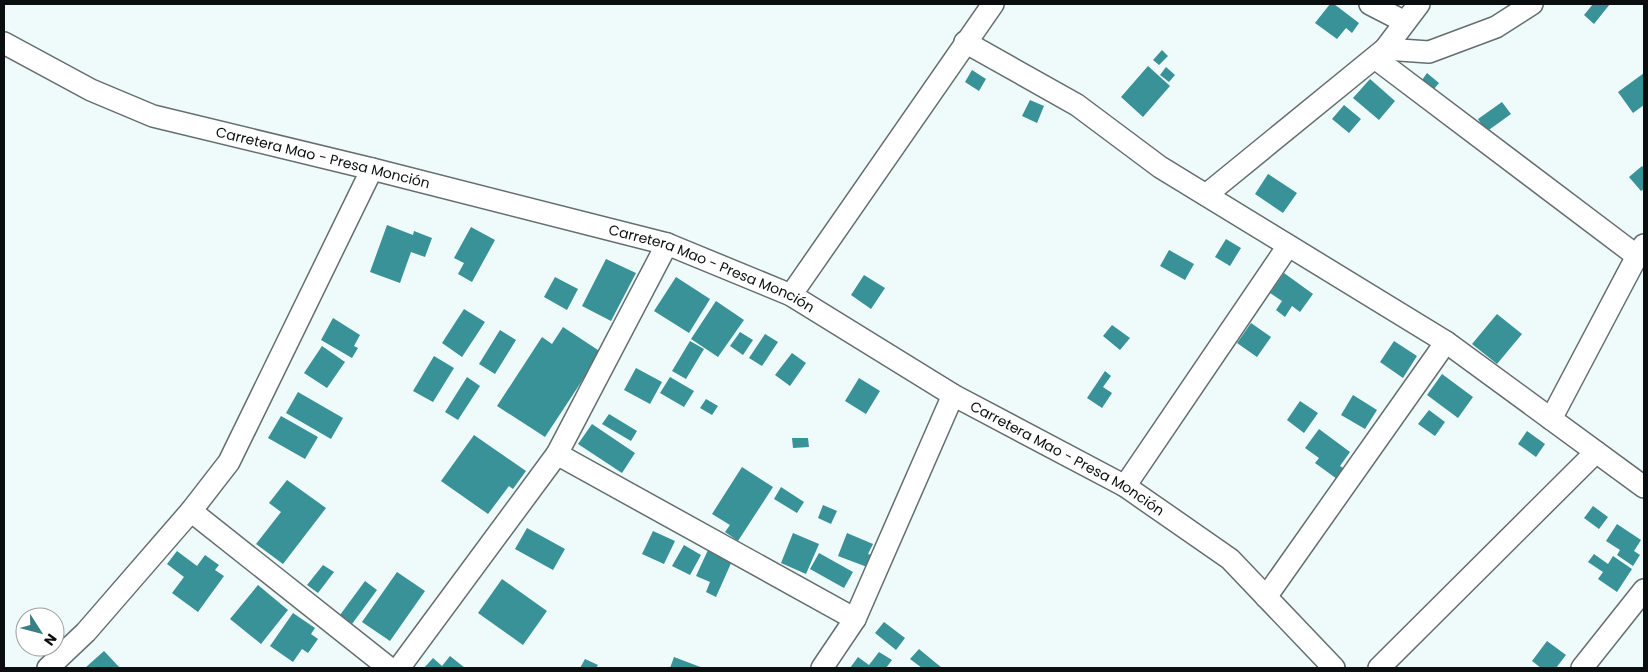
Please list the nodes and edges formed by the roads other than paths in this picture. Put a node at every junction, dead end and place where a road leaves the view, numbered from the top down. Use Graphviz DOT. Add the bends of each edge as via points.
graph roads {
  1 [pos="993,4"];
  2 [pos="1370,4"];
  3 [pos="1418,4"];
  4 [pos="1532,4"];
  5 [pos="1405,22"];
  6 [pos="966,42"];
  7 [pos="4,43"];
  8 [pos="1380,54"];
  9 [pos="372,169"];
  10 [pos="1206,195"];
  11 [pos="668,244"];
  12 [pos="1288,246"];
  13 [pos="1641,251"];
  14 [pos="791,295"];
  15 [pos="1446,342"];
  16 [pos="954,395"];
  17 [pos="1550,419"];
  18 [pos="1596,452"];
  19 [pos="557,454"];
  20 [pos="1125,486"];
  21 [pos="1644,487"];
  22 [pos="191,511"];
  23 [pos="1644,590"];
  24 [pos="1266,597"];
  25 [pos="855,618"];
  26 [pos="48,668"];
  27 [pos="389,668"];
  28 [pos="399,668"];
  29 [pos="822,668"];
  30 [pos="1334,668"];
  31 [pos="1379,668"];
  32 [pos="1582,668"];
  1 -- 6 [label="street"];
  2 -- 5 [label="street"];
  3 -- 5 [label="street"];
  4 -- 8 [label="street" via="1496,27 1430,52"];
  5 -- 8 [label="street"];
  6 -- 10 [label="street" via="1077,105 1160,167"];
  6 -- 14 [label="street"];
  7 -- 9 [label="street, Carretera Mao - Presa Monción" via="91,90 153,116"];
  8 -- 10 [label="street"];
  8 -- 13 [label="street"];
  9 -- 11 [label="street, Carretera Mao - Presa Monción"];
  9 -- 22 [label="street" via="229,462"];
  10 -- 12 [label="street"];
  11 -- 14 [label="street, Carretera Mao - Presa Monción"];
  11 -- 19 [label="street"];
  12 -- 15 [label="street"];
  12 -- 20 [label="street"];
  13 -- 17 [label="street"];
  14 -- 16 [label="street, Carretera Mao - Presa Monción"];
  15 -- 17 [label="street"];
  15 -- 24 [label="street"];
  16 -- 20 [label="street, Carretera Mao - Presa Monción"];
  16 -- 25 [label="street"];
  17 -- 18 [label="street"];
  18 -- 21 [label="street"];
  18 -- 31 [label="street"];
  19 -- 25 [label="street"];
  19 -- 28 [label="street"];
  20 -- 24 [label="street, Carretera Mao - Presa Monción" via="1230,559"];
  22 -- 26 [label="street" via="86,632"];
  22 -- 27 [label="street"];
  23 -- 32 [label="street"];
  24 -- 30 [label="street, Carretera Mao - Presa Monción"];
  25 -- 29 [label="street"];
}
